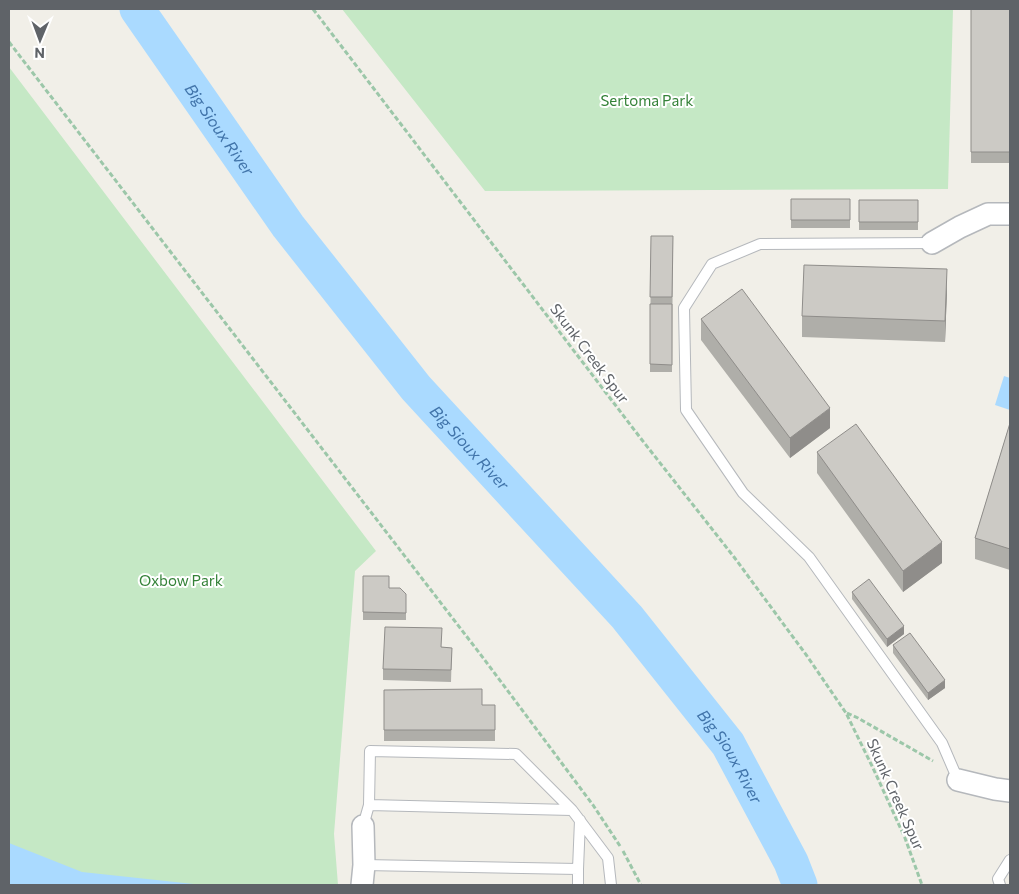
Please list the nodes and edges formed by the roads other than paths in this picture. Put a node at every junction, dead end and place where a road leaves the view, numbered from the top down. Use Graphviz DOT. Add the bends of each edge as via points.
graph roads {
  1 [pos="1010,214"];
  2 [pos="932,243"];
  3 [pos="958,780"];
  4 [pos="1010,791"];
  5 [pos="369,805"];
  6 [pos="572,810"];
  7 [pos="580,820"];
  8 [pos="364,826"];
  9 [pos="1010,860"];
  10 [pos="578,870"];
  11 [pos="363,875"];
  12 [pos="578,885"];
  13 [pos="611,885"];
  14 [pos="1000,885"];
  1 -- 2 [label="street" via="988,214"];
  2 -- 3 [label="lane" via="760,244 712,264 684,308 686,410 743,493 815,565 942,743"];
  3 -- 4 [label="street"];
  5 -- 6 [label="lane"];
  5 -- 6 [label="lane" via="370,751 516,754"];
  5 -- 8 [label="lane"];
  6 -- 7 [label="lane"];
  7 -- 10 [label="lane"];
  7 -- 13 [label="lane" via="608,858"];
  8 -- 11 [label="street"];
  9 -- 14 [label="lane" via="998,879"];
  10 -- 11 [label="lane"];
  10 -- 12 [label="lane"];
}
